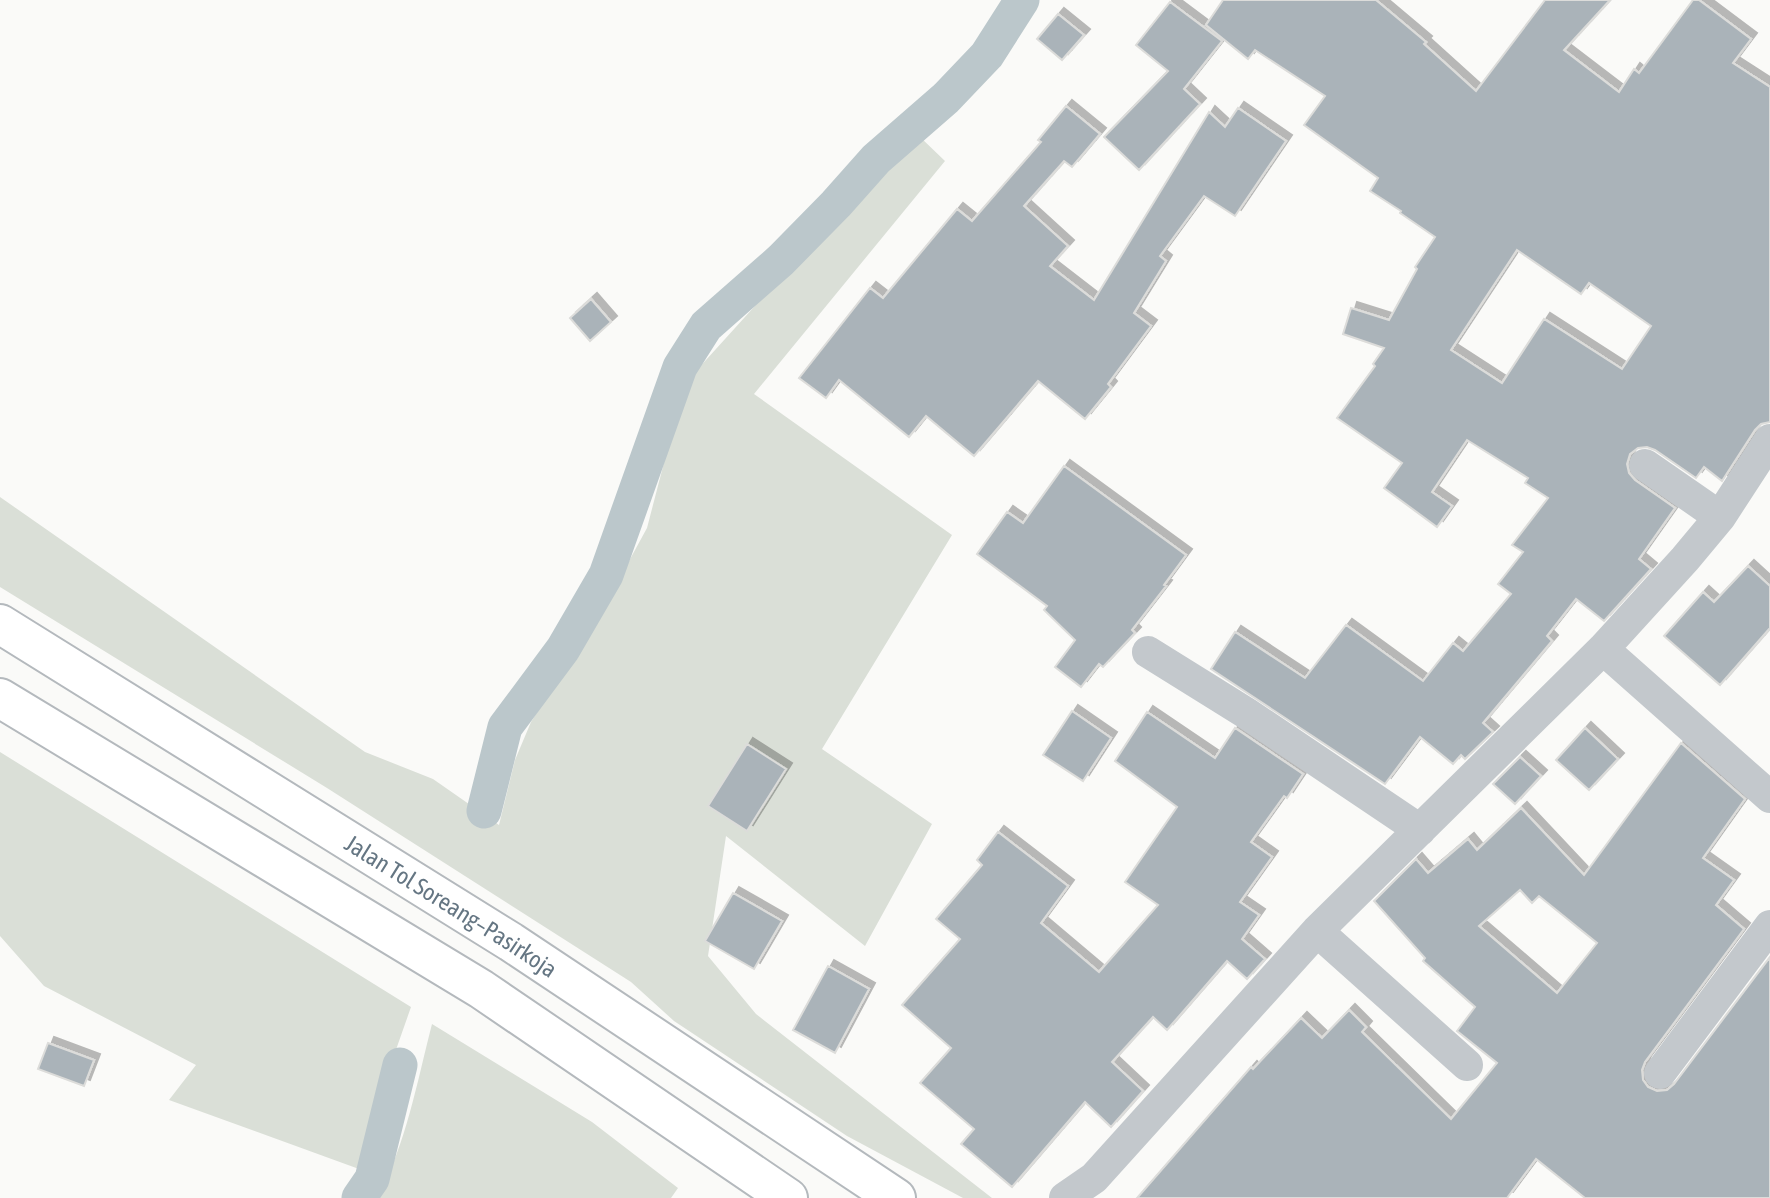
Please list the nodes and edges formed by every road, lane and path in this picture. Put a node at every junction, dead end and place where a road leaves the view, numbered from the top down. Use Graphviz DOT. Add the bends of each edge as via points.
graph roads {
  1 [pos="1770,440"];
  2 [pos="1645,465"];
  3 [pos="1720,517"];
  4 [pos="0,624"];
  5 [pos="1603,649"];
  6 [pos="1148,652"];
  7 [pos="0,698"];
  8 [pos="1770,797"];
  9 [pos="1420,830"];
  10 [pos="1770,926"];
  11 [pos="1317,931"];
  12 [pos="1467,1065"];
  13 [pos="1660,1073"];
  14 [pos="788,1198"];
  15 [pos="896,1198"];
  16 [pos="1065,1198"];
  1 -- 3 [label="street"];
  2 -- 3 [label="street"];
  3 -- 5 [label="street"];
  4 -- 15 [label="highway, Jalan Tol Soreang–Pasirkoja" via="511,942"];
  5 -- 8 [label="street"];
  5 -- 9 [label="street"];
  6 -- 9 [label="street"];
  7 -- 14 [label="highway" via="481,989"];
  9 -- 11 [label="street"];
  10 -- 13 [label="street"];
  11 -- 12 [label="street"];
  11 -- 16 [label="street" via="1094,1178"];
}
